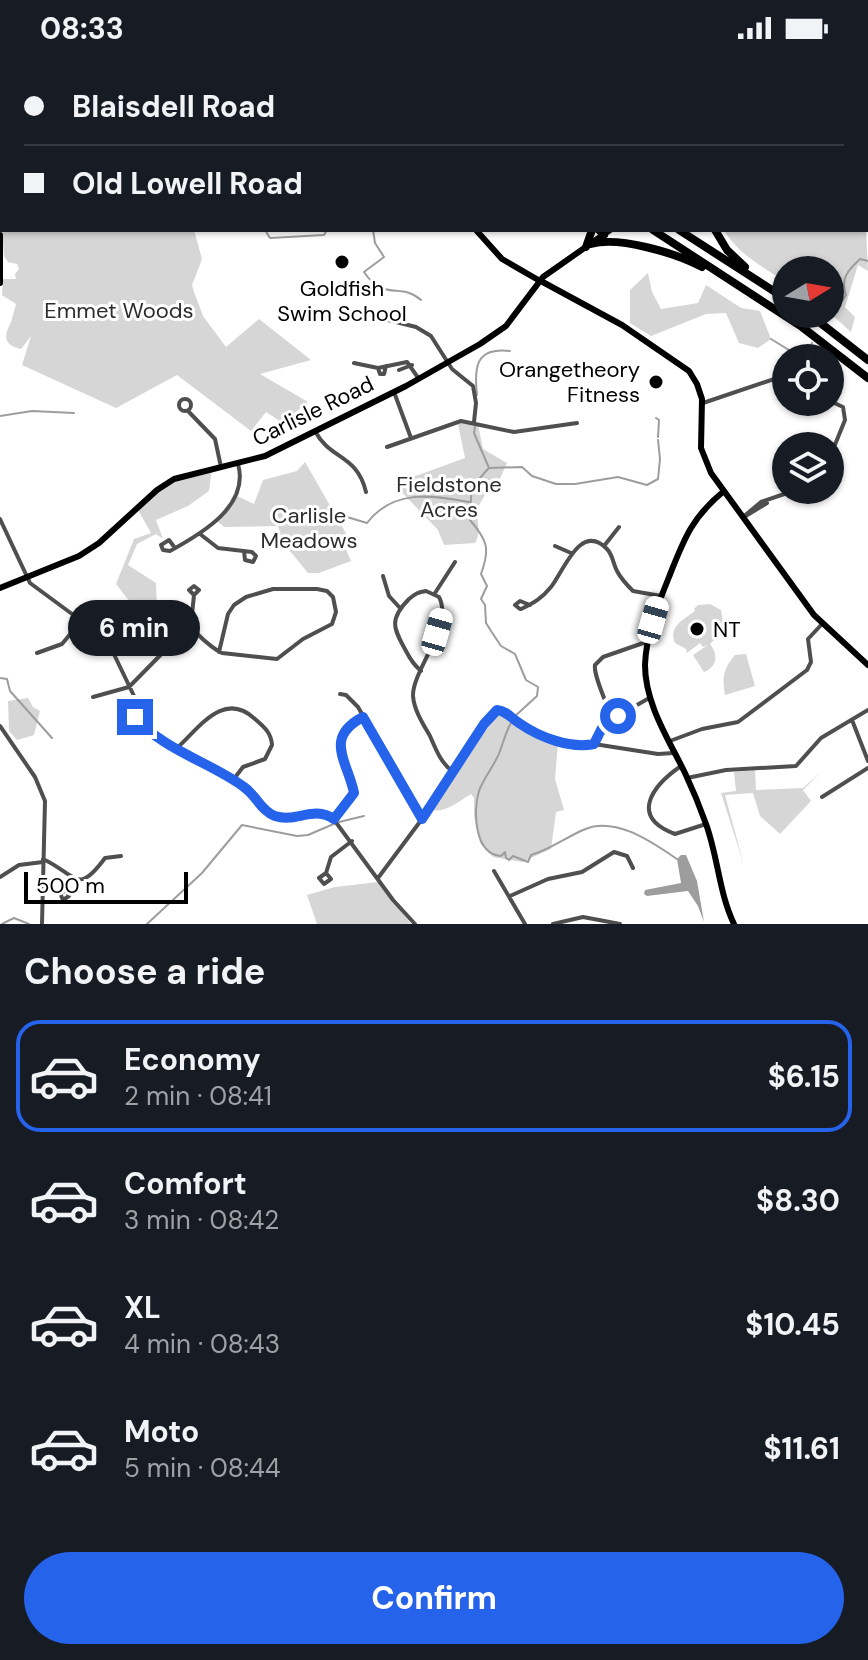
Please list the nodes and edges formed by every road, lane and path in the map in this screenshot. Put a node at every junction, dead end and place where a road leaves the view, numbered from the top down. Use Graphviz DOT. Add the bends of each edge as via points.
graph roads {
  1 [pos="478,232"];
  2 [pos="591,232"];
  3 [pos="605,232"];
  4 [pos="607,232"];
  5 [pos="656,232"];
  6 [pos="682,232"];
  7 [pos="716,232"];
  8 [pos="0,235"];
  9 [pos="621,243"];
  10 [pos="588,245"];
  11 [pos="560,266"];
  12 [pos="539,280"];
  13 [pos="0,283"];
  14 [pos="737,284"];
  15 [pos="555,287"];
  16 [pos="772,288"];
  17 [pos="772,290"];
  18 [pos="588,307"];
  19 [pos="368,315"];
  20 [pos="827,328"];
  21 [pos="868,360"];
  22 [pos="447,362"];
  23 [pos="354,363"];
  24 [pos="412,365"];
  25 [pos="399,370"];
  26 [pos="868,378"];
  27 [pos="419,379"];
  28 [pos="772,380"];
  29 [pos="394,392"];
  30 [pos="703,403"];
  31 [pos="844,410"];
  32 [pos="188,411"];
  33 [pos="474,422"];
  34 [pos="577,423"];
  35 [pos="315,431"];
  36 [pos="840,432"];
  37 [pos="411,438"];
  38 [pos="387,447"];
  39 [pos="238,464"];
  40 [pos="221,467"];
  41 [pos="724,491"];
  42 [pos="366,492"];
  43 [pos="772,499"];
  44 [pos="743,517"];
  45 [pos="0,519"];
  46 [pos="619,527"];
  47 [pos="200,534"];
  48 [pos="555,546"];
  49 [pos="604,546"];
  50 [pos="175,548"];
  51 [pos="244,551"];
  52 [pos="571,553"];
  53 [pos="455,562"];
  54 [pos="383,576"];
  55 [pos="26,577"];
  56 [pos="0,588"];
  57 [pos="435,593"];
  58 [pos="194,595"];
  59 [pos="661,596"];
  60 [pos="530,605"];
  61 [pos="400,608"];
  62 [pos="81,621"];
  63 [pos="822,624"];
  64 [pos="189,626"];
  65 [pos="649,641"];
  66 [pos="219,652"];
  67 [pos="37,653"];
  68 [pos="868,665"];
  69 [pos="421,671"];
  70 [pos="129,687"];
  71 [pos="340,694"];
  72 [pos="93,697"];
  73 [pos="651,697"];
  74 [pos="868,710"];
  75 [pos="363,717"];
  76 [pos="612,719"];
  77 [pos="852,720"];
  78 [pos="0,726"];
  79 [pos="667,741"];
  80 [pos="594,744"];
  81 [pos="177,748"];
  82 [pos="674,753"];
  83 [pos="868,761"];
  84 [pos="681,766"];
  85 [pos="868,768"];
  86 [pos="453,772"];
  87 [pos="687,778"];
  88 [pos="233,780"];
  89 [pos="822,797"];
  90 [pos="334,819"];
  91 [pos="422,819"];
  92 [pos="706,824"];
  93 [pos="352,841"];
  94 [pos="121,856"];
  95 [pos="43,861"];
  96 [pos="633,868"];
  97 [pos="494,871"];
  98 [pos="326,873"];
  99 [pos="0,877"];
  100 [pos="378,878"];
  101 [pos="42,885"];
  102 [pos="60,893"];
  103 [pos="510,896"];
  104 [pos="730,914"];
  105 [pos="42,924"];
  106 [pos="415,924"];
  107 [pos="525,924"];
  108 [pos="553,924"];
  109 [pos="620,924"];
  110 [pos="725,924"];
  111 [pos="734,924"];
  1 -- 12 [label="main road" via="502,259"];
  2 -- 10 [label="highway"];
  3 -- 10 [label="main road, Carlisle Road"];
  4 -- 9 [label="highway"];
  5 -- 14 [label="highway"];
  6 -- 17 [label="highway"];
  7 -- 16 [label="highway" via="731,255"];
  8 -- 13 [label="main road"];
  9 -- 10 [label="highway" via="604,240"];
  9 -- 14 [label="highway" via="685,259"];
  10 -- 11 [label="main road, Carlisle Road"];
  11 -- 12 [label="main road, Carlisle Road"];
  11 -- 15 [label="main road"];
  12 -- 15 [label="main road"];
  12 -- 18 [label="main road"];
  12 -- 22 [label="main road, Carlisle Road" via="500,331"];
  14 -- 26 [label="highway"];
  15 -- 18 [label="main road"];
  18 -- 30 [label="main road" via="683,365"];
  19 -- 22 [label="street" via="427,332"];
  20 -- 21 [label="highway"];
  22 -- 27 [label="main road, Carlisle Road"];
  22 -- 33 [label="street" via="473,386"];
  23 -- 24 [label="street" via="378,368"];
  24 -- 25 [label="street"];
  24 -- 27 [label="street"];
  27 -- 29 [label="main road, Carlisle Road"];
  28 -- 30 [label="street"];
  29 -- 35 [label="main road, Carlisle Road"];
  29 -- 37 [label="street"];
  30 -- 41 [label="main road" via="702,452"];
  31 -- 36 [label="street"];
  32 -- 40 [label="street" via="215,439"];
  33 -- 34 [label="street" via="514,432"];
  33 -- 37 [label="street" via="452,423"];
  35 -- 39 [label="main road, Carlisle Road"];
  35 -- 42 [label="street" via="325,447 351,463"];
  37 -- 38 [label="street"];
  39 -- 40 [label="main road, Carlisle Road"];
  39 -- 47 [label="street" via="237,493"];
  40 -- 55 [label="main road, Carlisle Road" via="166,483 92,548"];
  41 -- 44 [label="main road"];
  41 -- 59 [label="main road" via="692,522"];
  43 -- 44 [label="street"];
  44 -- 63 [label="main road"];
  45 -- 55 [label="street"];
  46 -- 49 [label="street"];
  47 -- 50 [label="street"];
  47 -- 51 [label="street" via="215,547"];
  48 -- 52 [label="street"];
  49 -- 52 [label="street" via="585,543"];
  49 -- 59 [label="street" via="633,591"];
  52 -- 60 [label="street" via="553,586"];
  53 -- 57 [label="street"];
  54 -- 61 [label="street" via="389,596"];
  55 -- 56 [label="main road, Carlisle Road"];
  55 -- 62 [label="street"];
  57 -- 61 [label="street" via="418,592"];
  57 -- 69 [label="street" via="443,611"];
  58 -- 64 [label="street"];
  59 -- 65 [label="main road"];
  61 -- 69 [label="street" via="396,631"];
  62 -- 67 [label="street" via="62,644"];
  62 -- 70 [label="street" via="110,646"];
  63 -- 68 [label="main road"];
  63 -- 79 [label="street" via="808,639 811,662 802,674 738,722"];
  64 -- 66 [label="street"];
  64 -- 70 [label="street"];
  65 -- 73 [label="main road" via="645,667"];
  65 -- 76 [label="street" via="603,657 595,665"];
  66 -- 66 [label="street" via="229,611 246,597 273,589 317,589 333,597 332,624 277,659"];
  69 -- 86 [label="street" via="414,687 415,707"];
  70 -- 72 [label="street"];
  70 -- 81 [label="street" via="136,719"];
  71 -- 75 [label="street" via="349,697"];
  73 -- 76 [label="street"];
  73 -- 79 [label="main road"];
  74 -- 77 [label="street"];
  75 -- 90 [label="street" via="342,736 343,764 354,793"];
  75 -- 91 [label="street"];
  76 -- 80 [label="street"];
  77 -- 83 [label="street"];
  77 -- 87 [label="street" via="821,738 796,766"];
  78 -- 95 [label="street" via="44,796"];
  79 -- 82 [label="main road"];
  80 -- 82 [label="street"];
  80 -- 86 [label="street" via="557,741 500,710"];
  81 -- 88 [label="street"];
  81 -- 88 [label="street" via="222,709 244,710 267,730 272,745 265,759 243,767"];
  82 -- 84 [label="main road"];
  84 -- 87 [label="main road"];
  84 -- 92 [label="street" via="654,795 648,814 675,834"];
  85 -- 89 [label="street"];
  86 -- 91 [label="street"];
  87 -- 92 [label="main road"];
  88 -- 90 [label="street" via="273,815 287,818 313,812"];
  90 -- 93 [label="street"];
  91 -- 100 [label="street"];
  92 -- 104 [label="main road"];
  93 -- 98 [label="street" via="331,857"];
  93 -- 100 [label="street"];
  94 -- 95 [label="street" via="105,858 95,874 83,879"];
  95 -- 99 [label="street" via="19,865"];
  95 -- 101 [label="street"];
  96 -- 103 [label="street" via="627,856 614,852 582,872 543,880"];
  97 -- 103 [label="street"];
  100 -- 106 [label="street"];
  101 -- 102 [label="street"];
  101 -- 105 [label="street"];
  103 -- 107 [label="street"];
  104 -- 110 [label="street"];
  104 -- 111 [label="main road"];
  108 -- 109 [label="street" via="583,917"];
}
